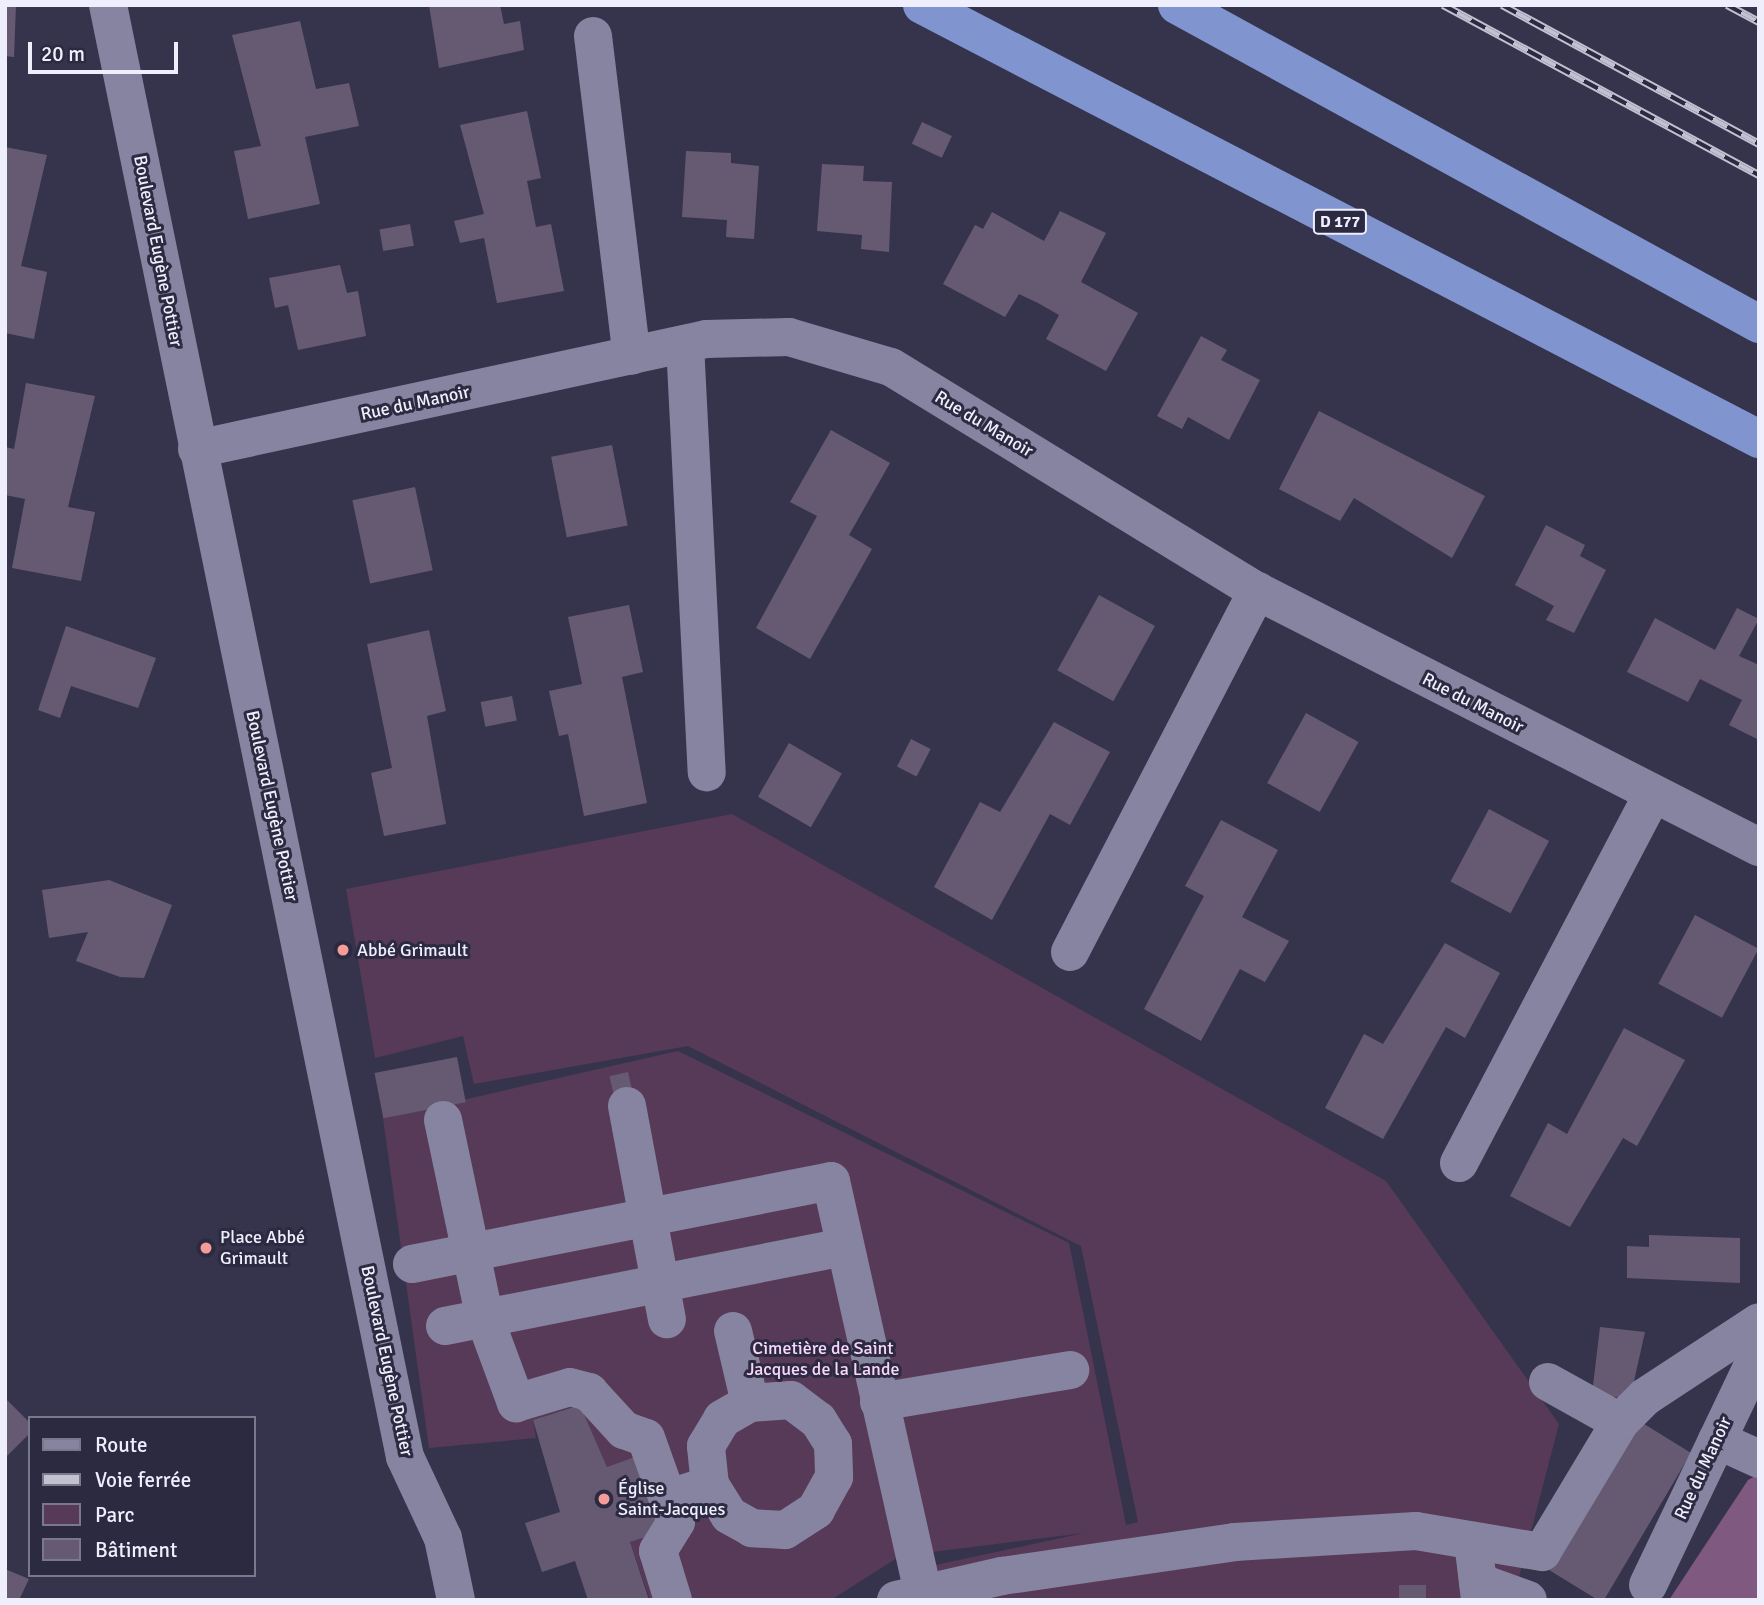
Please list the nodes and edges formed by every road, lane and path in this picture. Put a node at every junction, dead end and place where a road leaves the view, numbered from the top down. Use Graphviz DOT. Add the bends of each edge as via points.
graph roads {
  1 [pos="108,5"];
  2 [pos="922,5"];
  3 [pos="1156,5"];
  4 [pos="1177,5"];
  5 [pos="593,36"];
  6 [pos="1417,133"];
  7 [pos="1759,324"];
  8 [pos="685,344"];
  9 [pos="632,356"];
  10 [pos="1759,439"];
  11 [pos="197,449"];
  12 [pos="1258,591"];
  13 [pos="707,772"];
  14 [pos="1652,794"];
  15 [pos="1759,847"];
  16 [pos="1070,952"];
  17 [pos="628,1106"];
  18 [pos="443,1119"];
  19 [pos="1459,1163"];
  20 [pos="651,1218"];
  21 [pos="843,1247"];
  22 [pos="471,1254"];
  23 [pos="412,1264"];
  24 [pos="664,1301"];
  25 [pos="485,1319"];
  26 [pos="1759,1322"];
  27 [pos="445,1326"];
  28 [pos="733,1331"];
  29 [pos="1759,1352"];
  30 [pos="1070,1370"];
  31 [pos="1548,1382"];
  32 [pos="879,1402"];
  33 [pos="750,1403"];
  34 [pos="1620,1422"];
  35 [pos="1717,1440"];
  36 [pos="1759,1459"];
  37 [pos="710,1485"];
  38 [pos="669,1498"];
  39 [pos="1473,1541"];
  40 [pos="1648,1585"];
  41 [pos="1479,1591"];
  42 [pos="909,1596"];
  43 [pos="456,1600"];
  44 [pos="673,1600"];
  45 [pos="1528,1600"];
  1 -- 11 [label="street, Boulevard Eugène Pottier"];
  2 -- 10 [label="highway, D 177"];
  3 -- 6 [label="highway"];
  4 -- 6 [label="highway"];
  5 -- 9 [label="street"];
  6 -- 7 [label="highway"];
  8 -- 9 [label="street, Rue du Manoir"];
  8 -- 12 [label="street, Rue du Manoir" via="789,337 891,367"];
  8 -- 13 [label="street"];
  9 -- 11 [label="street, Rue du Manoir"];
  11 -- 43 [label="street, Boulevard Eugène Pottier" via="405,1457 443,1538"];
  12 -- 14 [label="street, Rue du Manoir"];
  12 -- 16 [label="street"];
  14 -- 15 [label="street, Rue du Manoir"];
  14 -- 19 [label="street"];
  17 -- 20 [label="street"];
  18 -- 22 [label="street"];
  20 -- 21 [label="street" via="831,1181"];
  20 -- 22 [label="street"];
  20 -- 24 [label="street"];
  21 -- 24 [label="street"];
  21 -- 32 [label="street"];
  22 -- 23 [label="street"];
  22 -- 25 [label="street"];
  24 -- 25 [label="street"];
  25 -- 27 [label="street"];
  25 -- 38 [label="street" via="516,1403 570,1387 589,1392 624,1430 646,1438"];
  26 -- 34 [label="street" via="1645,1397"];
  28 -- 33 [label="street"];
  29 -- 35 [label="street, Rue du Manoir"];
  30 -- 32 [label="street"];
  31 -- 34 [label="street"];
  32 -- 42 [label="street"];
  33 -- 37 [label="street" via="722,1419 706,1446"];
  33 -- 37 [label="street" via="791,1400 818,1420 833,1444 834,1477 816,1510 785,1530 752,1528 729,1515"];
  34 -- 39 [label="street" via="1542,1552"];
  35 -- 36 [label="street"];
  35 -- 40 [label="street, Rue du Manoir"];
  37 -- 38 [label="street"];
  38 -- 44 [label="street" via="676,1522 658,1551"];
  39 -- 41 [label="street"];
  39 -- 42 [label="street" via="1416,1531 1236,1542"];
  41 -- 45 [label="street"];
}
